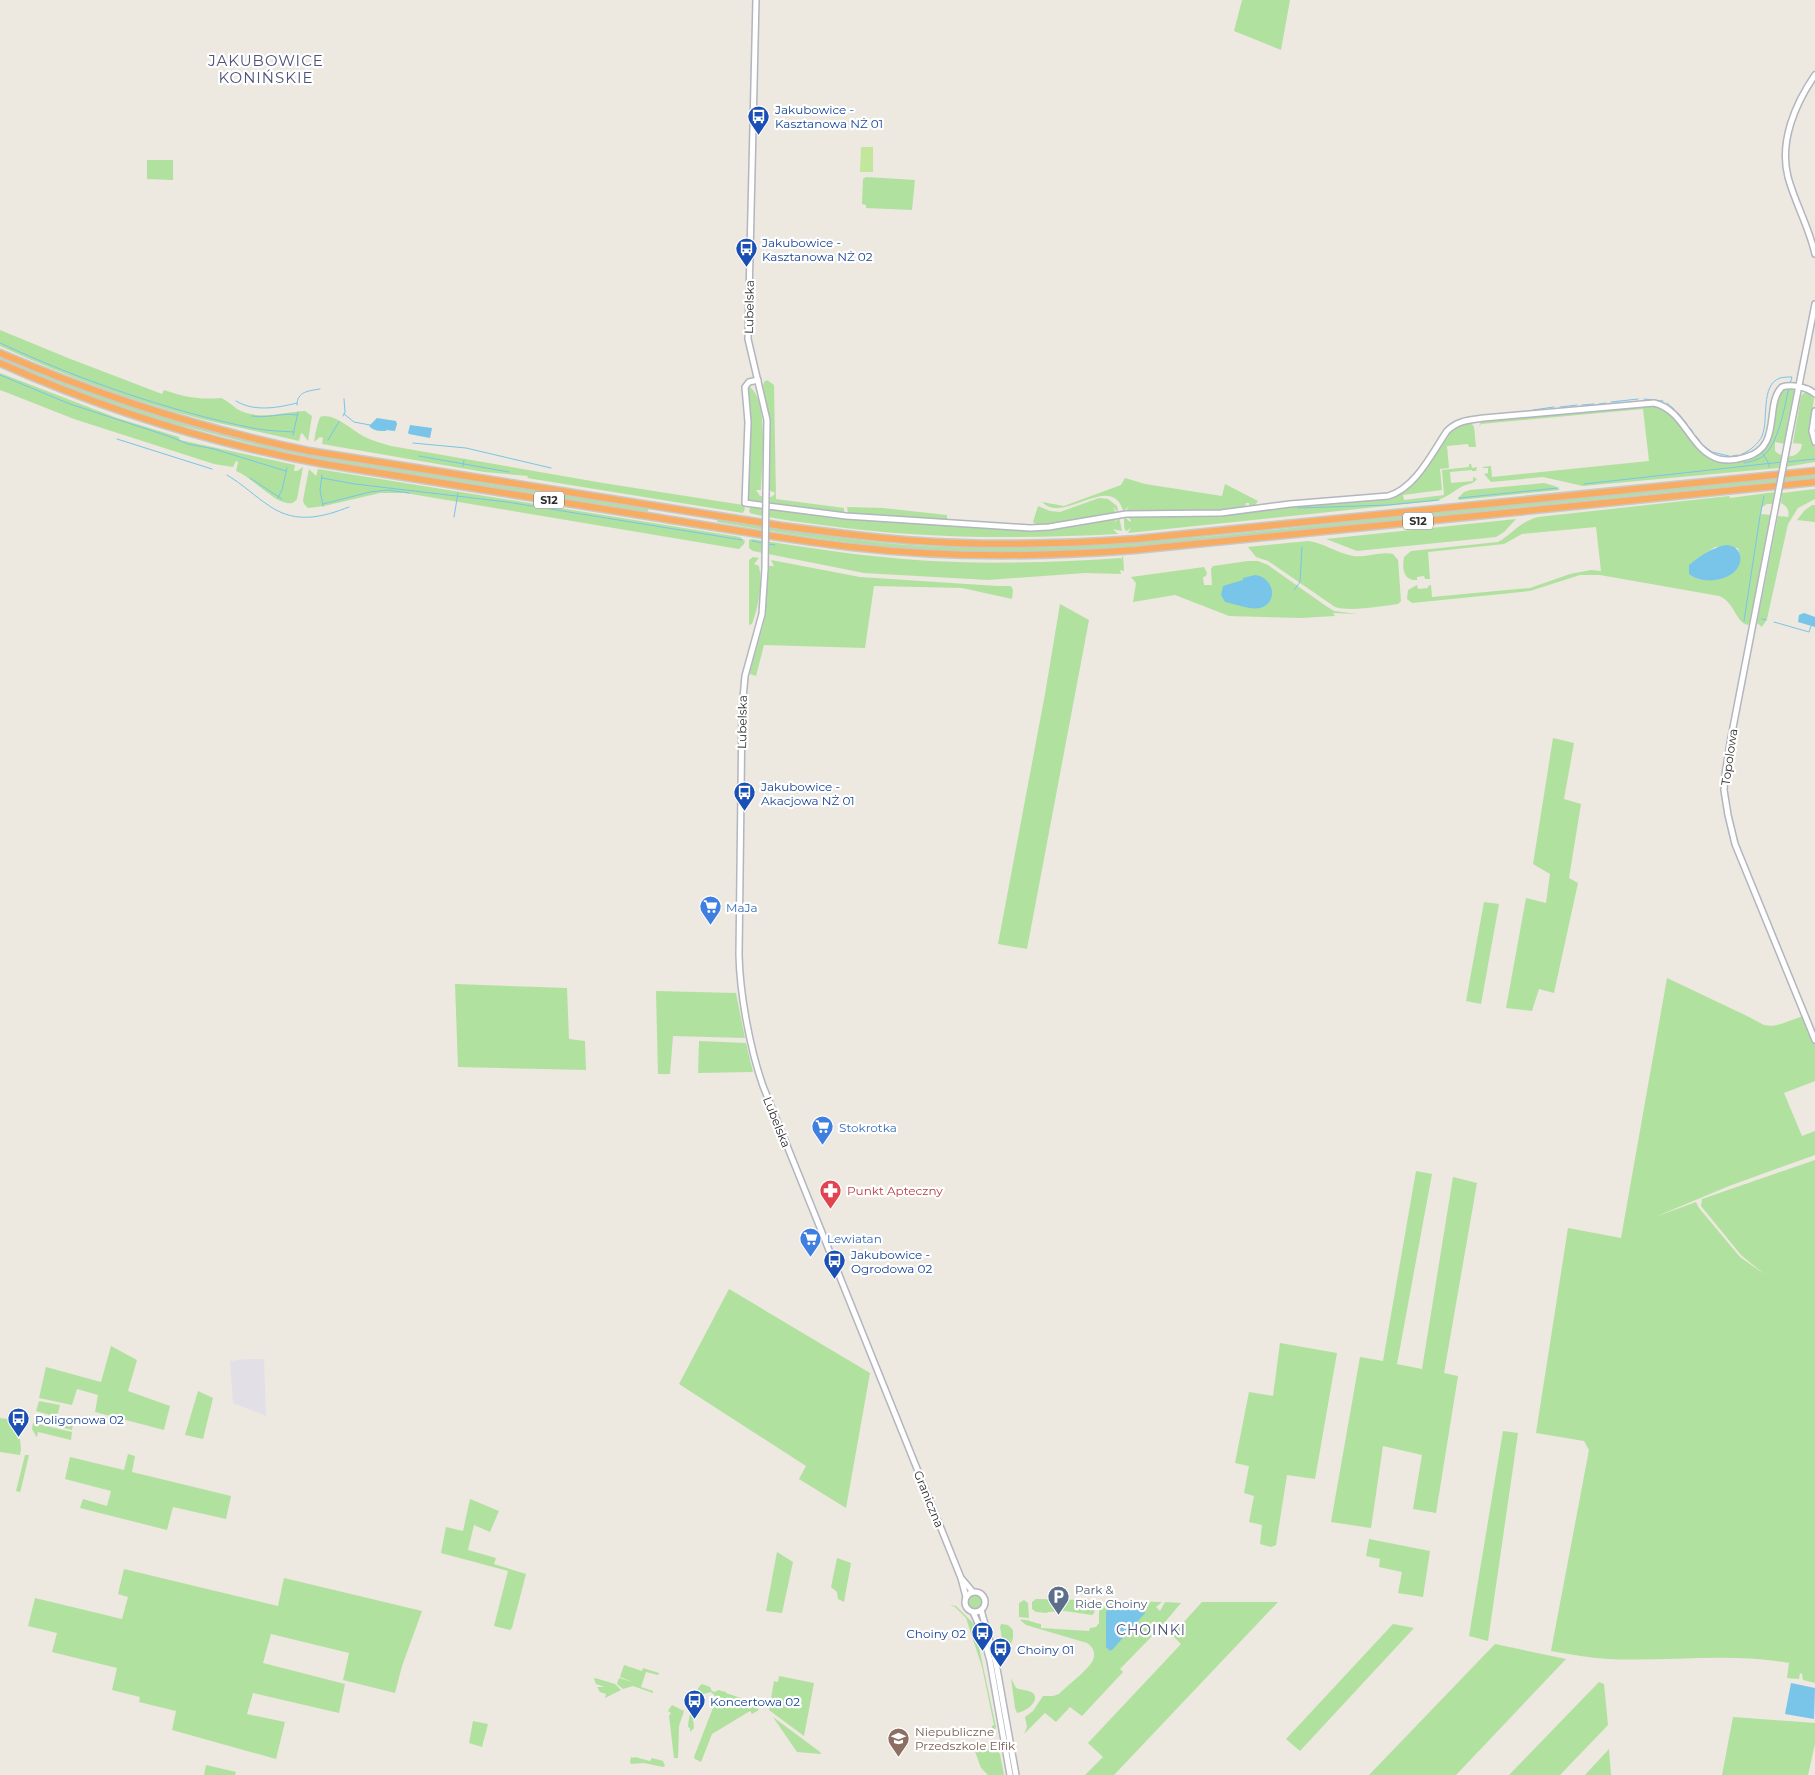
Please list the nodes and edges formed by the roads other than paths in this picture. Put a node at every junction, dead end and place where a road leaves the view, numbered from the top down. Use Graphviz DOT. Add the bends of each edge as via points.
graph roads {
  1 [pos="756,0"];
  2 [pos="1815,76"];
  3 [pos="1815,254"];
  4 [pos="1815,304"];
  5 [pos="0,353"];
  6 [pos="0,364"];
  7 [pos="758,380"];
  8 [pos="1799,388"];
  9 [pos="1815,394"];
  10 [pos="1815,411"];
  11 [pos="1815,442"];
  12 [pos="1815,471"];
  13 [pos="1815,482"];
  14 [pos="1815,1040"];
  15 [pos="897,1421"];
  16 [pos="961,1578"];
  17 [pos="973,1592"];
  18 [pos="966,1597"];
  19 [pos="981,1610"];
  20 [pos="973,1612"];
  21 [pos="1010,1775"];
  22 [pos="1016,1775"];
  1 -- 7 [label="street, Lubelska" via="748,339"];
  2 -- 3 [label="street" via="1794,116 1785,160 1788,178"];
  4 -- 8 [label="street"];
  5 -- 12 [label="highway, S12" via="64,380 149,409 261,441 326,454 746,520 859,536 952,543 1031,544 1136,539"];
  6 -- 13 [label="highway, S12" via="156,422 324,464 747,532 853,547 964,556 1114,552"];
  7 -- 8 [label="street" via="747,384 744,390 748,422 745,503 846,516 1030,528 1049,528 1126,514 1222,513 1388,496 1409,485 1447,431 1459,422 1484,418 1656,403 1669,409 1709,454 1722,459 1742,458 1757,452 1767,440 1780,388 1786,385"];
  7 -- 15 [label="street, Lubelska, bridge" via="767,420 765,569 762,614 746,669 742,696 739,951 742,992 763,1086"];
  8 -- 9 [label="street"];
  8 -- 14 [label="street, Topolowa, bridge" via="1724,775 1724,790 1738,853"];
  10 -- 11 [label="street" via="1812,431"];
  15 -- 16 [label="street, Graniczna"];
  16 -- 17 [label="street, Graniczna"];
  16 -- 18 [label="street, Graniczna"];
  17 -- 18 [label="street"];
  17 -- 19 [label="street" via="984,1598"];
  18 -- 20 [label="street" via="965,1605"];
  19 -- 20 [label="street"];
  19 -- 22 [label="street" via="996,1663"];
  20 -- 21 [label="street" via="990,1660"];
}
